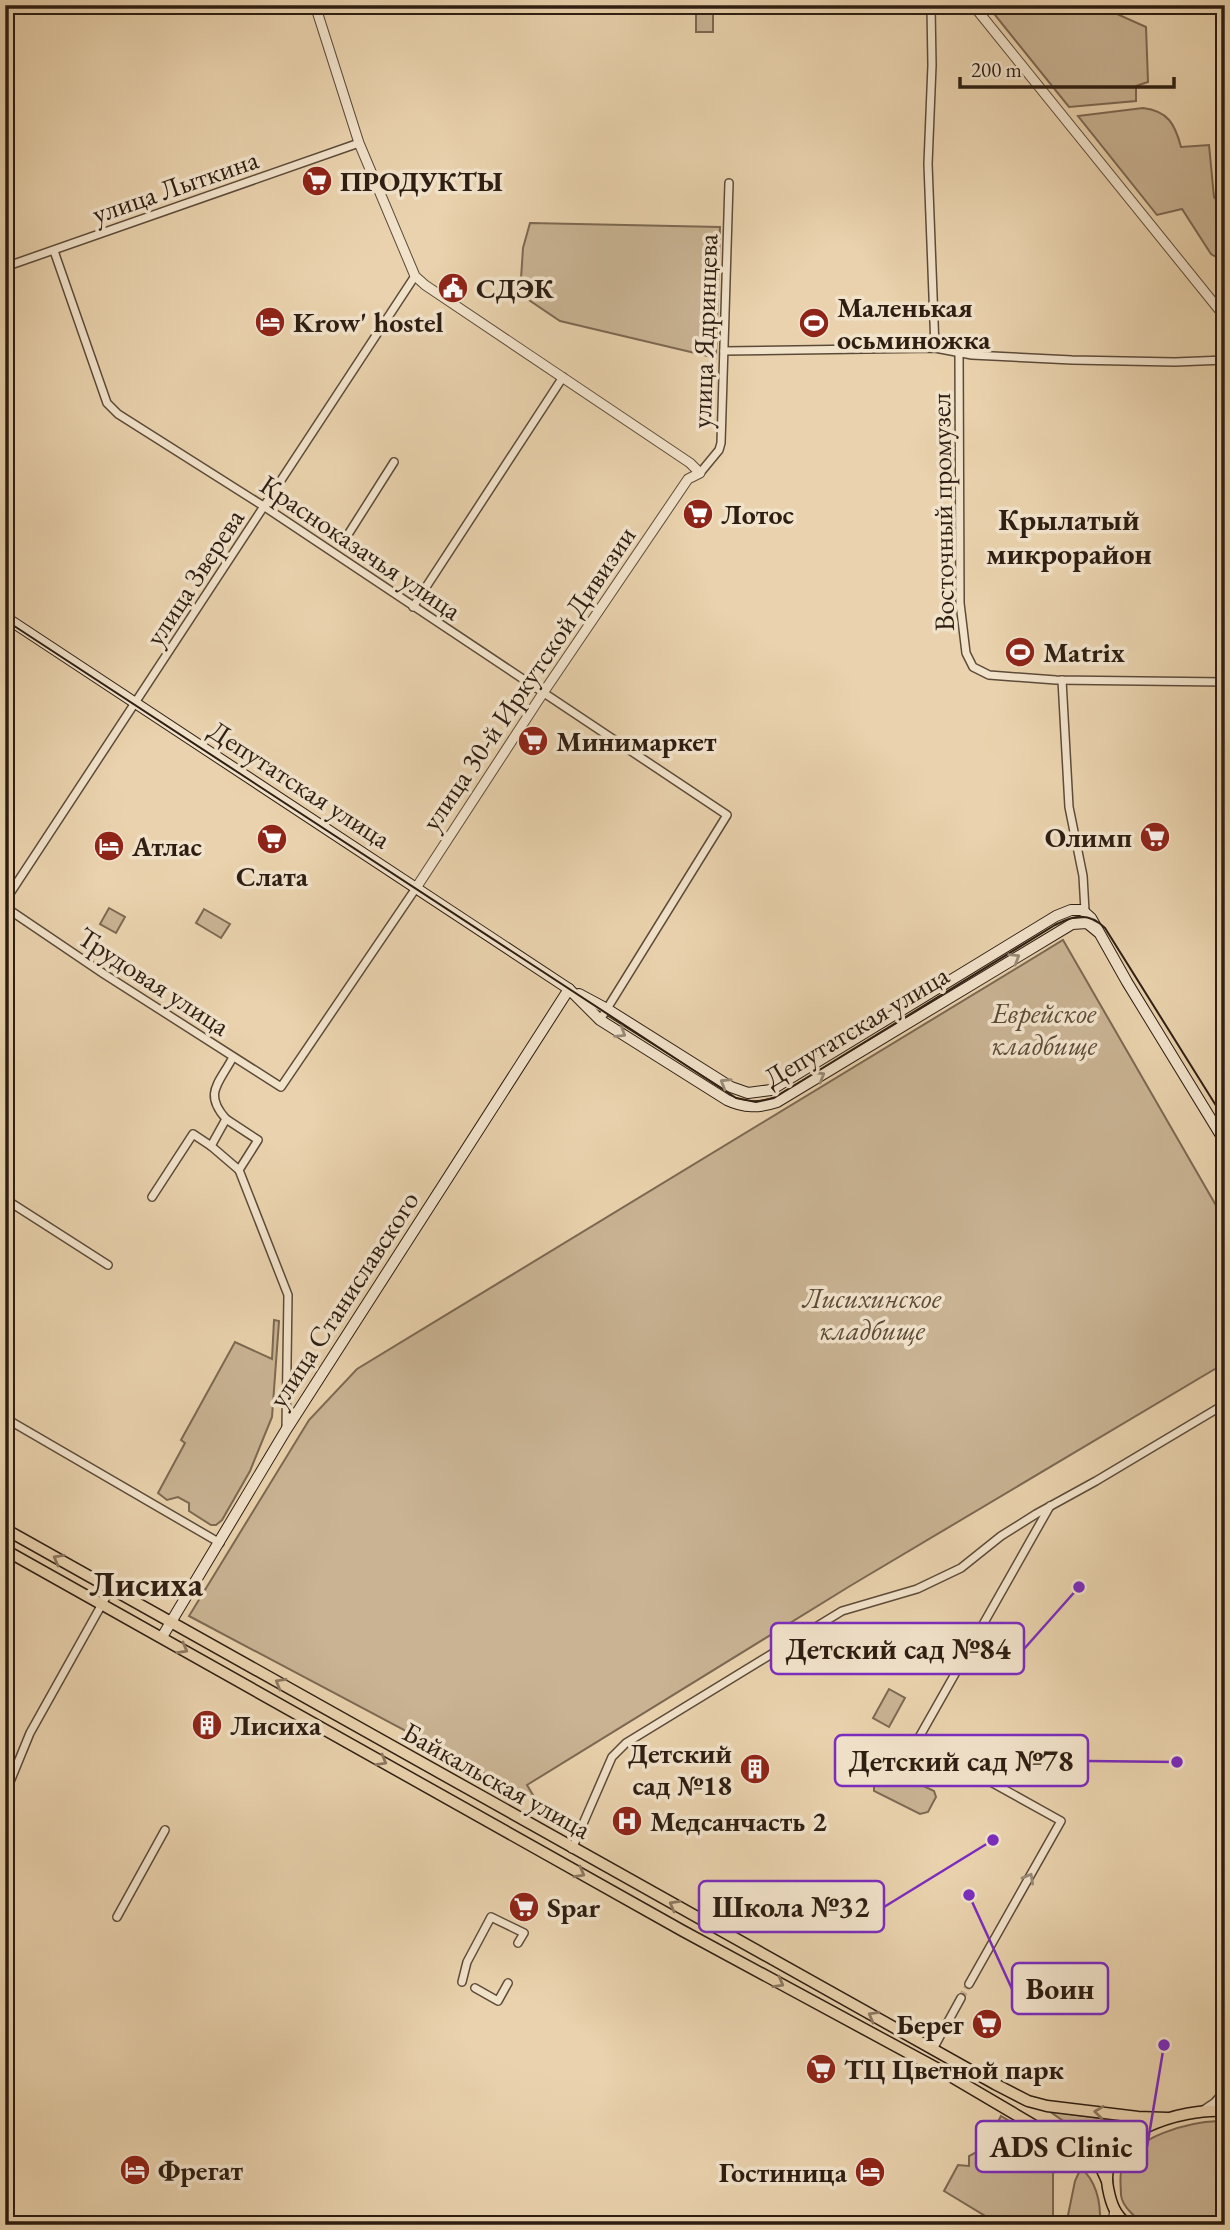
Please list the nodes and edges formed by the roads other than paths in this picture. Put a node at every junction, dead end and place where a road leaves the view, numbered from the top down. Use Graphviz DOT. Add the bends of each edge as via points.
graph roads {
  1 [pos="315,5"];
  2 [pos="973,5"];
  3 [pos="931,7"];
  4 [pos="359,143"];
  5 [pos="729,183"];
  6 [pos="54,251"];
  7 [pos="5,267"];
  8 [pos="415,276"];
  9 [pos="1225,317"];
  10 [pos="935,348"];
  11 [pos="724,351"];
  12 [pos="959,352"];
  13 [pos="1225,360"];
  14 [pos="563,377"];
  15 [pos="394,462"];
  16 [pos="700,473"];
  17 [pos="265,507"];
  18 [pos="349,533"];
  19 [pos="341,545"];
  20 [pos="335,554"];
  21 [pos="414,607"];
  22 [pos="8,619"];
  23 [pos="1062,680"];
  24 [pos="1225,682"];
  25 [pos="543,693"];
  26 [pos="136,703"];
  27 [pos="416,888"];
  28 [pos="5,901"];
  29 [pos="5,907"];
  30 [pos="1085,911"];
  31 [pos="1097,929"];
  32 [pos="569,989"];
  33 [pos="607,1009"];
  34 [pos="600,1020"];
  35 [pos="233,1057"];
  36 [pos="281,1087"];
  37 [pos="226,1119"];
  38 [pos="1225,1142"];
  39 [pos="211,1146"];
  40 [pos="239,1170"];
  41 [pos="152,1197"];
  42 [pos="5,1199"];
  43 [pos="108,1265"];
  44 [pos="1225,1404"];
  45 [pos="5,1418"];
  46 [pos="286,1430"];
  47 [pos="1051,1505"];
  48 [pos="5,1529"];
  49 [pos="220,1543"];
  50 [pos="5,1550"];
  51 [pos="111,1588"];
  52 [pos="102,1605"];
  53 [pos="171,1621"];
  54 [pos="162,1637"];
  55 [pos="5,1794"];
  56 [pos="165,1830"];
  57 [pos="572,1849"];
  58 [pos="117,1917"];
  59 [pos="518,1943"];
  60 [pos="461,1982"];
  61 [pos="508,1983"];
  62 [pos="969,1984"];
  63 [pos="475,1988"];
  64 [pos="961,1998"];
  65 [pos="933,2049"];
  66 [pos="1225,2091"];
  67 [pos="1199,2111"];
  68 [pos="1223,2111"];
  69 [pos="1167,2118"];
  70 [pos="1107,2180"];
  71 [pos="1115,2212"];
  72 [pos="1113,2225"];
  73 [pos="1128,2225"];
  1 -- 4 [label="street"];
  2 -- 9 [label="street"];
  3 -- 10 [label="street" via="928,164"];
  4 -- 6 [label="street, улица Лыткина"];
  4 -- 8 [label="street"];
  5 -- 11 [label="street, улица Ядринцева"];
  6 -- 7 [label="street, улица Лыткина"];
  6 -- 17 [label="street, Красноказачья улица" via="107,403"];
  8 -- 14 [label="street"];
  8 -- 17 [label="street, улица Зверева"];
  10 -- 11 [label="street"];
  10 -- 12 [label="street"];
  11 -- 16 [label="street, улица Ядринцева" via="722,443"];
  12 -- 13 [label="street" via="1072,360"];
  12 -- 23 [label="street, Восточный промузел" via="960,603 966,653 973,667 989,676"];
  14 -- 16 [label="street"];
  14 -- 21 [label="street"];
  15 -- 18 [label="street"];
  16 -- 25 [label="street, улица 30-й Иркутской Дивизии" via="688,479"];
  17 -- 20 [label="street, Красноказачья улица"];
  17 -- 26 [label="street, улица Зверева"];
  19 -- 20 [label="street"];
  20 -- 21 [label="street, Красноказачья улица"];
  21 -- 25 [label="street, Красноказачья улица"];
  22 -- 26 [label="main road, Депутатская улица"];
  23 -- 24 [label="street, Восточный промузел"];
  23 -- 30 [label="street" via="1069,807"];
  25 -- 27 [label="street, улица 30-й Иркутской Дивизии"];
  25 -- 33 [label="street, Красноказачья улица" via="727,815"];
  26 -- 27 [label="main road, Депутатская улица"];
  26 -- 28 [label="street, улица Зверева"];
  27 -- 32 [label="main road, Депутатская улица"];
  27 -- 36 [label="street, улица 30-й Иркутской Дивизии"];
  29 -- 35 [label="street, Трудовая улица"];
  30 -- 31 [label="main road"];
  30 -- 33 [label="main road, Депутатская улица, one-way" via="1074,909 1056,916 763,1093 731,1087"];
  34 -- 31 [label="main road, Депутатская улица, one-way" via="727,1100 766,1106 1072,923 1087,923"];
  31 -- 38 [label="main road"];
  32 -- 33 [label="main road, Депутатская улица"];
  32 -- 34 [label="main road, Депутатская улица"];
  32 -- 46 [label="main road, улица Станиславского"];
  33 -- 34 [label="street"];
  35 -- 36 [label="street, Трудовая улица"];
  35 -- 37 [label="street" via="213,1094 215,1107"];
  37 -- 39 [label="street"];
  37 -- 40 [label="street" via="258,1140"];
  39 -- 40 [label="street"];
  39 -- 41 [label="street" via="193,1134"];
  40 -- 46 [label="street" via="288,1295"];
  42 -- 43 [label="street"];
  44 -- 47 [label="street"];
  45 -- 49 [label="street"];
  46 -- 49 [label="main road, улица Станиславского"];
  47 -- 57 [label="street" via="961,1568 918,1589 842,1611 626,1742 612,1757"];
  62 -- 47 [label="street, one-way" via="1061,1821 917,1741"];
  51 -- 48 [label="main road, Байкальская улица, one-way"];
  49 -- 53 [label="main road, улица Станиславского"];
  50 -- 52 [label="main road, Байкальская улица"];
  51 -- 52 [label="street"];
  51 -- 53 [label="main road, Байкальская улица"];
  52 -- 54 [label="main road, Байкальская улица"];
  52 -- 55 [label="street" via="30,1733"];
  53 -- 54 [label="main road, улица Станиславского"];
  57 -- 53 [label="main road, Байкальская улица, one-way"];
  54 -- 70 [label="main road, Байкальская улица, one-way" via="683,1931 940,2070 1088,2158"];
  56 -- 58 [label="street"];
  65 -- 57 [label="main road, Байкальская улица, one-way"];
  59 -- 60 [label="street" via="524,1933 491,1917"];
  61 -- 63 [label="street" via="498,2001"];
  64 -- 65 [label="street"];
  69 -- 65 [label="main road, Байкальская улица, one-way" via="1035,2103"];
  66 -- 67 [label="street" via="1214,2104"];
  67 -- 68 [label="main road"];
  67 -- 69 [label="main road"];
  69 -- 70 [label="main road" via="1126,2142 1112,2161"];
  70 -- 71 [label="main road"];
  71 -- 72 [label="main road"];
  71 -- 73 [label="main road"];
}
